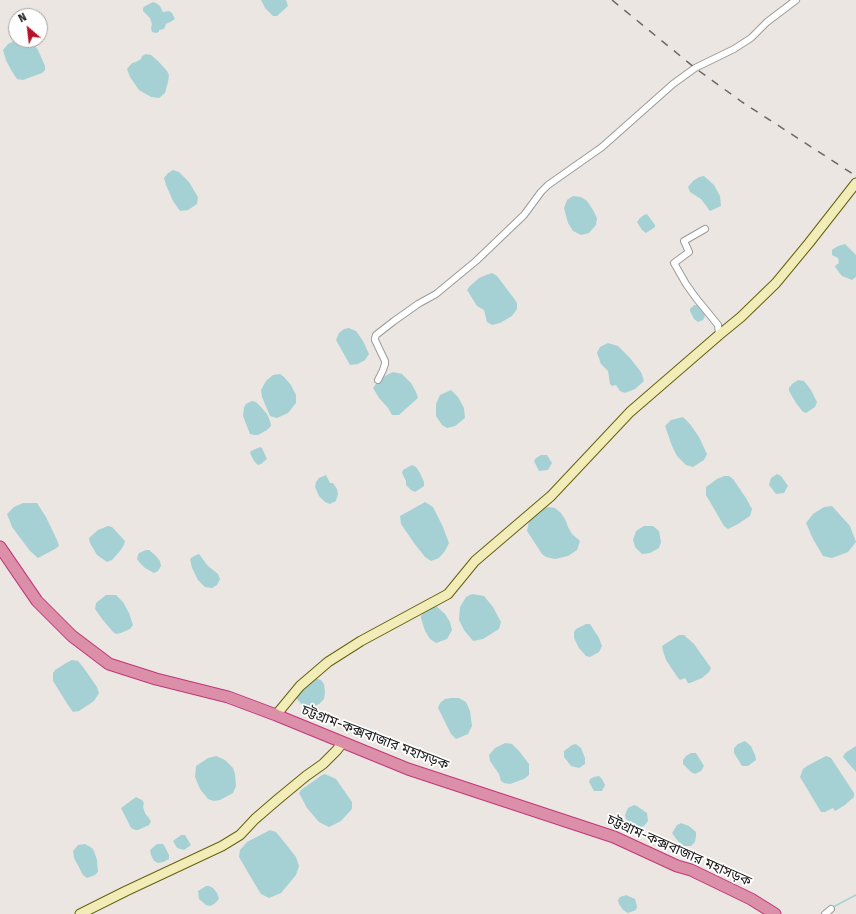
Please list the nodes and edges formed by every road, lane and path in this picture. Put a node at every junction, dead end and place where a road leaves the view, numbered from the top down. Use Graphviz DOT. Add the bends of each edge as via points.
graph roads {
  1 [pos="796,0"];
  2 [pos="856,183"];
  3 [pos="705,229"];
  4 [pos="719,335"];
  5 [pos="378,380"];
  6 [pos="0,546"];
  7 [pos="276,715"];
  8 [pos="343,742"];
  9 [pos="831,909"];
  10 [pos="80,914"];
  11 [pos="775,914"];
  12 [pos="825,914"];
  1 -- 5 [label="street" via="751,38 695,68 673,84 602,147 541,192 524,215 476,261 436,294 376,335 375,340 385,361"];
  2 -- 4 [label="street" via="776,283"];
  3 -- 4 [label="street" via="684,241 689,252 674,263 696,298 718,326"];
  4 -- 7 [label="street" via="630,412 551,496 475,561 448,594 361,641 328,662 300,686"];
  6 -- 7 [label="highway, চট্টগ্রাম-কক্সবাজার মহাসড়ক" via="37,601 72,636 109,664 228,697"];
  7 -- 8 [label="highway, চট্টগ্রাম-কক্সবাজার মহাসড়ক"];
  8 -- 10 [label="street" via="323,764 255,819 240,836"];
  8 -- 11 [label="highway, চট্টগ্রাম-কক্সবাজার মহাসড়ক" via="408,769 614,837 696,872"];
  9 -- 12 [label="street"];
}
